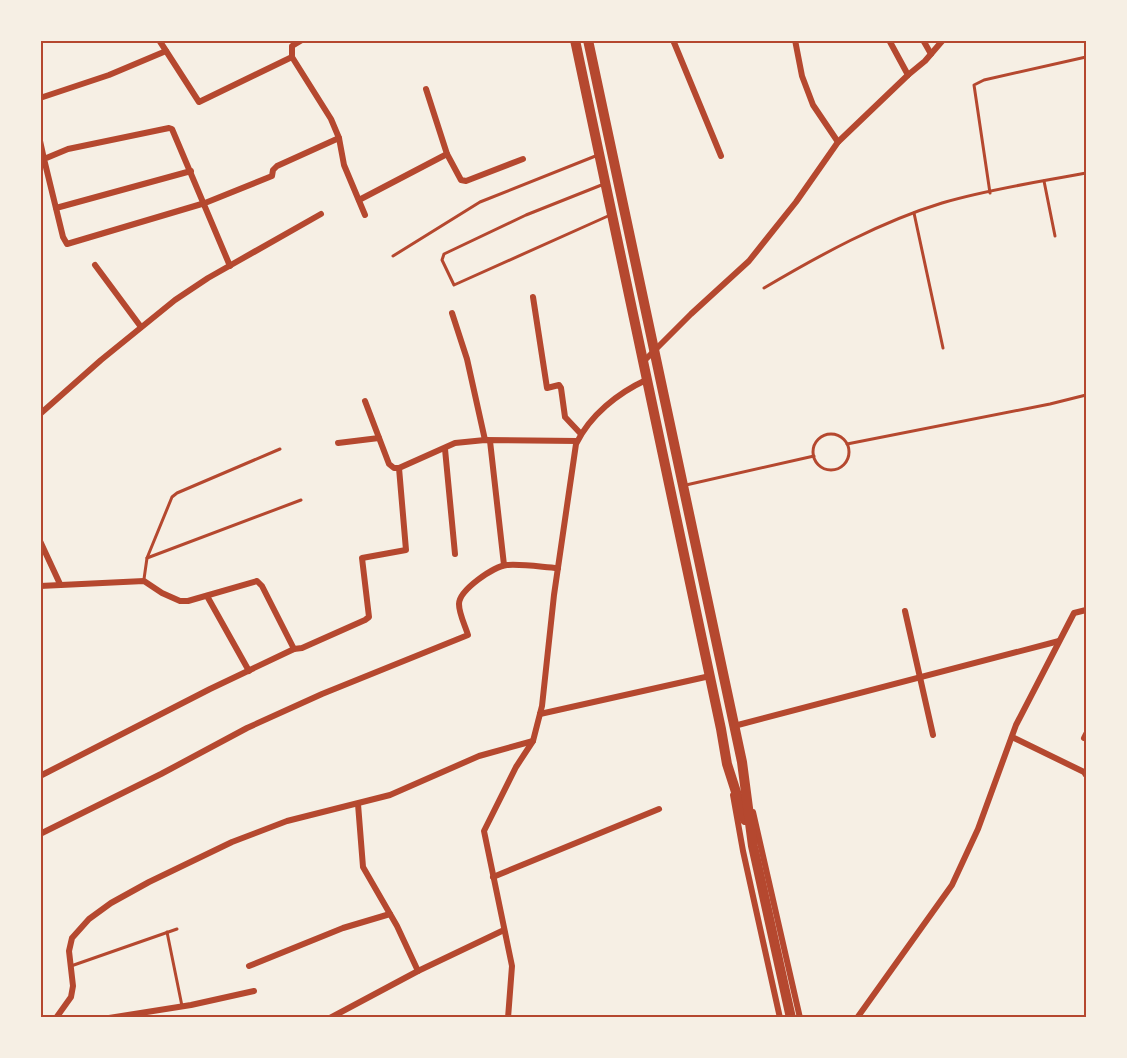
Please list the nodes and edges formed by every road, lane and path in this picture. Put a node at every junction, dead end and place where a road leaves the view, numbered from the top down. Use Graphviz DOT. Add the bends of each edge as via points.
graph roads {
  1 [pos="159,40"];
  2 [pos="302,40"];
  3 [pos="575,40"];
  4 [pos="588,40"];
  5 [pos="673,40"];
  6 [pos="795,40"];
  7 [pos="889,40"];
  8 [pos="922,40"];
  9 [pos="943,40"];
  10 [pos="166,51"];
  11 [pos="931,54"];
  12 [pos="292,57"];
  13 [pos="1086,57"];
  14 [pos="908,75"];
  15 [pos="426,89"];
  16 [pos="40,98"];
  17 [pos="339,138"];
  18 [pos="40,141"];
  19 [pos="838,142"];
  20 [pos="447,154"];
  21 [pos="600,155"];
  22 [pos="722,156"];
  23 [pos="523,159"];
  24 [pos="42,160"];
  25 [pos="191,171"];
  26 [pos="1086,173"];
  27 [pos="1044,182"];
  28 [pos="606,183"];
  29 [pos="990,193"];
  30 [pos="359,200"];
  31 [pos="205,203"];
  32 [pos="56,208"];
  33 [pos="914,213"];
  34 [pos="321,214"];
  35 [pos="613,214"];
  36 [pos="365,215"];
  37 [pos="1055,236"];
  38 [pos="393,256"];
  39 [pos="95,265"];
  40 [pos="231,266"];
  41 [pos="764,288"];
  42 [pos="533,297"];
  43 [pos="452,313"];
  44 [pos="141,327"];
  45 [pos="943,348"];
  46 [pos="654,350"];
  47 [pos="643,362"];
  48 [pos="646,380"];
  49 [pos="1086,395"];
  50 [pos="365,401"];
  51 [pos="40,414"];
  52 [pos="379,438"];
  53 [pos="579,438"];
  54 [pos="488,441"];
  55 [pos="338,443"];
  56 [pos="847,444"];
  57 [pos="279,448"];
  58 [pos="445,449"];
  59 [pos="814,456"];
  60 [pos="399,468"];
  61 [pos="683,485"];
  62 [pos="670,488"];
  63 [pos="301,500"];
  64 [pos="40,541"];
  65 [pos="455,554"];
  66 [pos="147,558"];
  67 [pos="504,565"];
  68 [pos="558,568"];
  69 [pos="144,581"];
  70 [pos="60,584"];
  71 [pos="40,585"];
  72 [pos="207,596"];
  73 [pos="1086,610"];
  74 [pos="905,611"];
  75 [pos="1059,641"];
  76 [pos="294,649"];
  77 [pos="249,671"];
  78 [pos="710,676"];
  79 [pos="920,678"];
  80 [pos="540,714"];
  81 [pos="734,726"];
  82 [pos="933,735"];
  83 [pos="1012,737"];
  84 [pos="533,741"];
  85 [pos="742,762"];
  86 [pos="727,764"];
  87 [pos="1086,775"];
  88 [pos="40,776"];
  89 [pos="358,804"];
  90 [pos="659,809"];
  91 [pos="40,834"];
  92 [pos="753,846"];
  93 [pos="493,877"];
  94 [pos="390,914"];
  95 [pos="177,928"];
  96 [pos="504,930"];
  97 [pos="167,932"];
  98 [pos="71,966"];
  99 [pos="249,966"];
  100 [pos="418,970"];
  101 [pos="254,991"];
  102 [pos="182,1006"];
  103 [pos="56,1017"];
  104 [pos="109,1017"];
  105 [pos="330,1017"];
  106 [pos="508,1017"];
  107 [pos="780,1017"];
  108 [pos="791,1017"];
  109 [pos="800,1017"];
  110 [pos="857,1017"];
  1 -- 10 [label="street"];
  2 -- 12 [label="street" via="292,46"];
  3 -- 21 [label="main road"];
  4 -- 46 [label="main road"];
  5 -- 22 [label="street"];
  6 -- 19 [label="street" via="813,105"];
  7 -- 14 [label="street"];
  8 -- 11 [label="street"];
  9 -- 11 [label="street"];
  10 -- 12 [label="street" via="199,102"];
  10 -- 16 [label="street"];
  11 -- 14 [label="street"];
  12 -- 17 [label="street"];
  13 -- 29 [label="lane" via="974,85"];
  14 -- 19 [label="street"];
  15 -- 20 [label="street"];
  17 -- 30 [label="street" via="344,165"];
  17 -- 31 [label="street" via="277,166 272,176"];
  18 -- 24 [label="street"];
  19 -- 46 [label="street" via="749,261"];
  20 -- 23 [label="street" via="461,180 466,181"];
  20 -- 30 [label="street"];
  21 -- 28 [label="main road"];
  21 -- 38 [label="lane" via="480,202"];
  24 -- 25 [label="street" via="69,149 169,128"];
  24 -- 32 [label="street"];
  25 -- 31 [label="street"];
  25 -- 32 [label="street"];
  26 -- 27 [label="lane"];
  27 -- 29 [label="lane"];
  27 -- 37 [label="lane"];
  28 -- 35 [label="main road"];
  28 -- 35 [label="lane" via="526,215 444,254 442,260 454,285"];
  29 -- 33 [label="lane" via="944,202"];
  30 -- 36 [label="street"];
  31 -- 32 [label="street" via="67,244"];
  31 -- 40 [label="street"];
  33 -- 41 [label="lane" via="817,257"];
  33 -- 45 [label="lane"];
  34 -- 40 [label="street"];
  35 -- 47 [label="main road"];
  39 -- 44 [label="street"];
  40 -- 44 [label="street" via="175,300"];
  42 -- 53 [label="street" via="546,388 561,388 565,417"];
  43 -- 54 [label="street"];
  44 -- 51 [label="street"];
  46 -- 47 [label="street"];
  46 -- 61 [label="main road"];
  47 -- 48 [label="main road"];
  48 -- 53 [label="street" via="605,406"];
  48 -- 62 [label="main road"];
  49 -- 56 [label="lane"];
  50 -- 52 [label="street"];
  52 -- 55 [label="street"];
  52 -- 60 [label="street" via="389,464"];
  53 -- 54 [label="street"];
  53 -- 68 [label="street"];
  54 -- 58 [label="street" via="455,443"];
  54 -- 67 [label="street"];
  56 -- 59 [label="lane" via="839,436 824,435 814,446"];
  56 -- 59 [label="lane" via="846,461 834,470 820,466"];
  57 -- 66 [label="lane" via="172,497"];
  58 -- 60 [label="street"];
  58 -- 65 [label="street"];
  59 -- 61 [label="lane"];
  60 -- 76 [label="street" via="406,550 362,558 369,617"];
  61 -- 62 [label="lane"];
  61 -- 81 [label="main road"];
  62 -- 78 [label="main road"];
  63 -- 66 [label="lane"];
  64 -- 70 [label="street"];
  66 -- 69 [label="lane"];
  67 -- 68 [label="street"];
  67 -- 91 [label="street" via="465,588 459,602 468,635 247,728"];
  68 -- 80 [label="street"];
  69 -- 70 [label="street"];
  69 -- 72 [label="street" via="180,601"];
  70 -- 71 [label="street"];
  72 -- 76 [label="street" via="257,581"];
  72 -- 77 [label="street"];
  73 -- 75 [label="street" via="1074,613"];
  74 -- 79 [label="street"];
  75 -- 79 [label="street"];
  75 -- 83 [label="street"];
  76 -- 77 [label="street"];
  77 -- 88 [label="street"];
  78 -- 80 [label="street"];
  78 -- 86 [label="main road"];
  79 -- 81 [label="street"];
  79 -- 82 [label="street"];
  80 -- 84 [label="street"];
  81 -- 85 [label="main road"];
  83 -- 87 [label="street"];
  83 -- 110 [label="street" via="978,829 952,885"];
  84 -- 89 [label="street" via="479,756 390,795"];
  84 -- 93 [label="street" via="484,831"];
  85 -- 92 [label="main road"];
  85 -- 109 [label="street"];
  86 -- 92 [label="main road"];
  86 -- 107 [label="street"];
  89 -- 94 [label="street" via="363,867"];
  89 -- 98 [label="street" via="287,820 148,882 111,903 72,938"];
  90 -- 93 [label="street"];
  92 -- 108 [label="main road"];
  93 -- 96 [label="street"];
  94 -- 99 [label="street" via="343,928"];
  94 -- 100 [label="street"];
  95 -- 97 [label="lane"];
  96 -- 100 [label="street"];
  96 -- 106 [label="street" via="512,966"];
  97 -- 98 [label="lane"];
  97 -- 102 [label="lane"];
  98 -- 103 [label="street" via="71,997"];
  100 -- 105 [label="street"];
  101 -- 102 [label="street"];
  102 -- 104 [label="street"];
}
